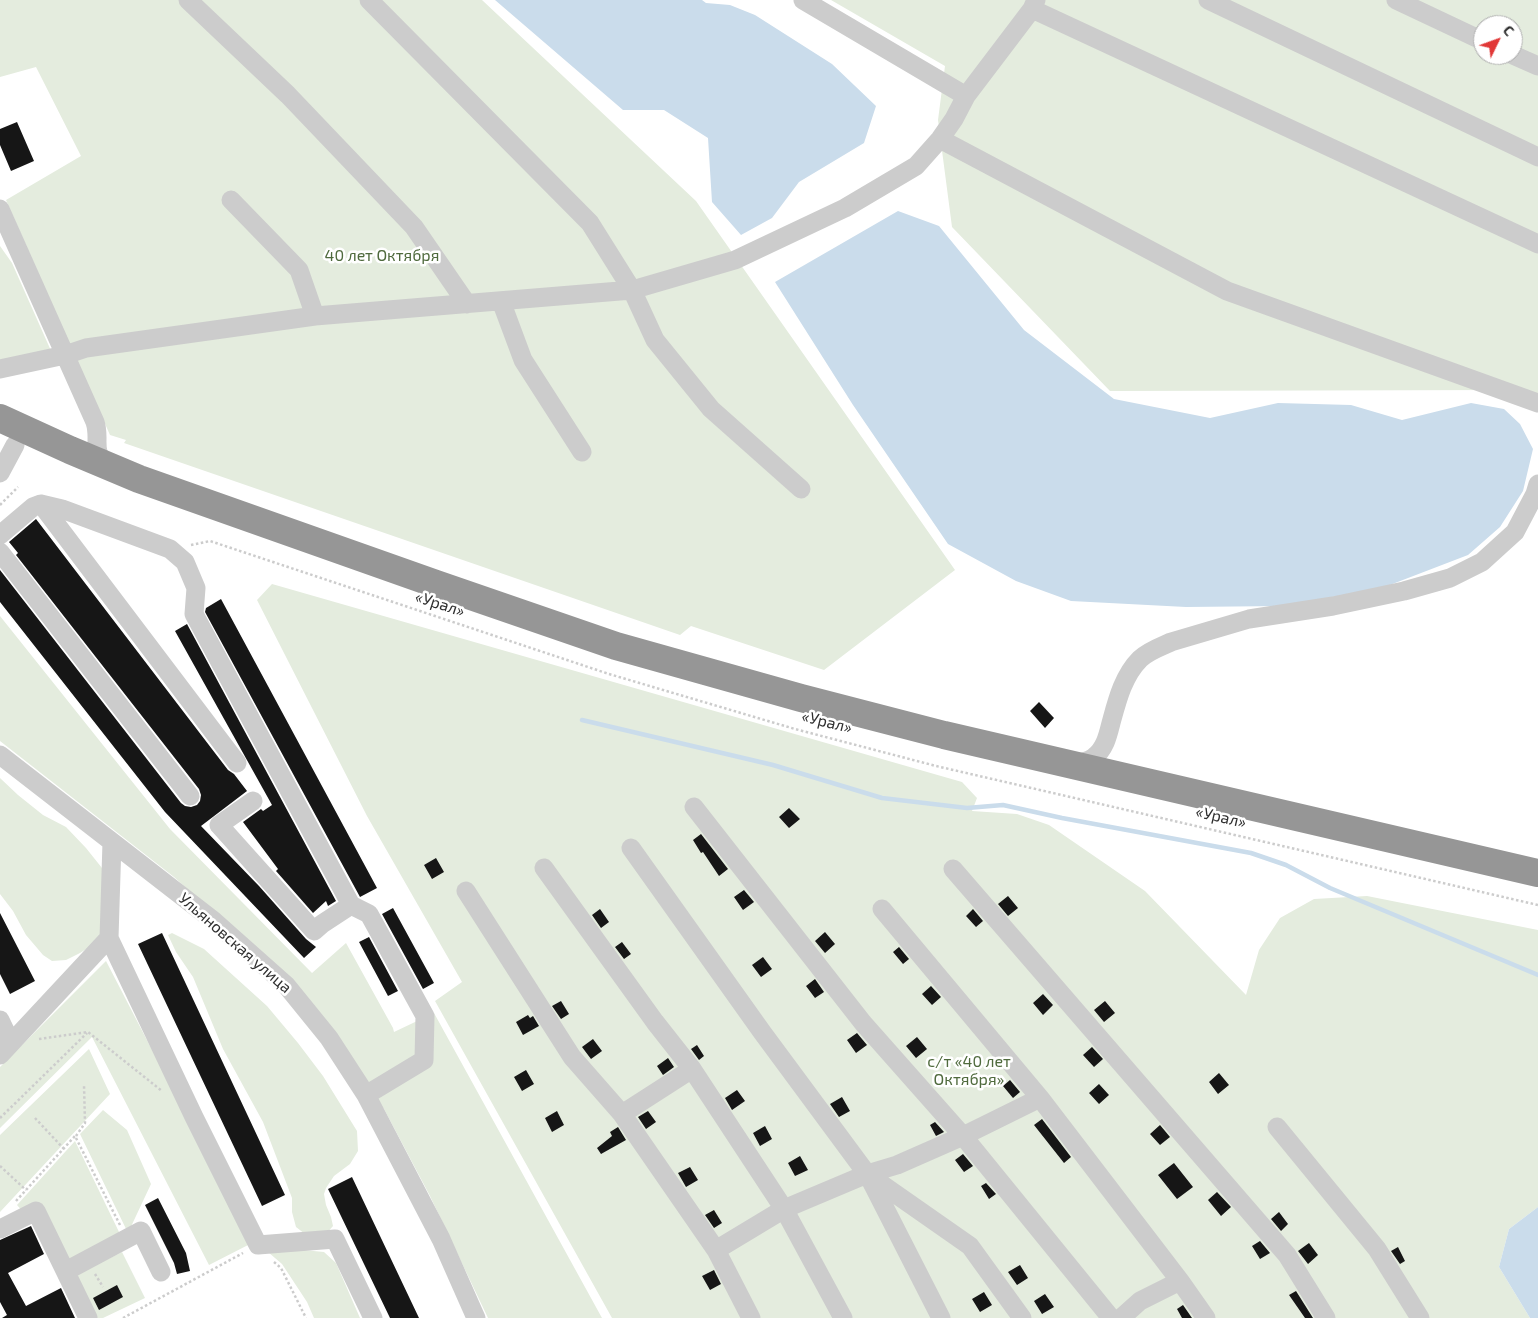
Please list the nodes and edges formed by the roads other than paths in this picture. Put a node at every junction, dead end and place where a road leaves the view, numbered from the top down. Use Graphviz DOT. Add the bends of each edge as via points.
graph roads {
  1 [pos="188,0"];
  2 [pos="368,0"];
  3 [pos="803,0"];
  4 [pos="1208,0"];
  5 [pos="1396,0"];
  6 [pos="1034,4"];
  7 [pos="1473,36"];
  8 [pos="1523,59"];
  9 [pos="1538,66"];
  10 [pos="966,96"];
  11 [pos="940,139"];
  12 [pos="1538,157"];
  13 [pos="230,200"];
  14 [pos="0,209"];
  15 [pos="1538,244"];
  16 [pos="632,290"];
  17 [pos="501,301"];
  18 [pos="467,304"];
  19 [pos="315,316"];
  20 [pos="65,355"];
  21 [pos="0,369"];
  22 [pos="1538,403"];
  23 [pos="9,433"];
  24 [pos="96,433"];
  25 [pos="70,450"];
  26 [pos="582,452"];
  27 [pos="109,467"];
  28 [pos="0,473"];
  29 [pos="1538,484"];
  30 [pos="136,487"];
  31 [pos="801,489"];
  32 [pos="41,504"];
  33 [pos="0,535"];
  34 [pos="0,552"];
  35 [pos="1107,736"];
  36 [pos="0,755"];
  37 [pos="237,763"];
  38 [pos="1069,764"];
  39 [pos="1136,780"];
  40 [pos="190,796"];
  41 [pos="253,801"];
  42 [pos="694,807"];
  43 [pos="112,842"];
  44 [pos="631,848"];
  45 [pos="544,868"];
  46 [pos="953,869"];
  47 [pos="1538,874"];
  48 [pos="466,890"];
  49 [pos="1538,890"];
  50 [pos="351,905"];
  51 [pos="882,909"];
  52 [pos="109,938"];
  53 [pos="0,1020"];
  54 [pos="6,1049"];
  55 [pos="692,1069"];
  56 [pos="366,1095"];
  57 [pos="1040,1098"];
  58 [pos="622,1114"];
  59 [pos="1277,1127"];
  60 [pos="963,1136"];
  61 [pos="867,1174"];
  62 [pos="784,1209"];
  63 [pos="0,1229"];
  64 [pos="716,1250"];
  65 [pos="66,1271"];
  66 [pos="161,1272"];
  67 [pos="1180,1281"];
  68 [pos="88,1318"];
  69 [pos="373,1318"];
  70 [pos="476,1318"];
  71 [pos="751,1318"];
  72 [pos="843,1318"];
  73 [pos="941,1318"];
  74 [pos="1022,1318"];
  75 [pos="1111,1318"];
  76 [pos="1121,1318"];
  77 [pos="1206,1318"];
  78 [pos="1326,1318"];
  79 [pos="1420,1318"];
  1 -- 18 [label="street" via="288,95 414,226"];
  2 -- 16 [label="street" via="590,223"];
  3 -- 10 [label="street"];
  4 -- 12 [label="street"];
  5 -- 7 [label="street"];
  6 -- 10 [label="street"];
  6 -- 15 [label="street"];
  8 -- 9 [label="street"];
  10 -- 11 [label="street"];
  11 -- 16 [label="street" via="916,166 845,208 736,260"];
  11 -- 22 [label="street" via="1227,291"];
  13 -- 19 [label="street" via="299,270"];
  14 -- 20 [label="street"];
  16 -- 17 [label="street"];
  16 -- 31 [label="street" via="655,340 711,409"];
  17 -- 18 [label="street"];
  17 -- 26 [label="street" via="524,360"];
  18 -- 19 [label="street"];
  19 -- 20 [label="street" via="86,348"];
  20 -- 21 [label="street"];
  20 -- 24 [label="street" via="95,422"];
  23 -- 25 [label="highway"];
  23 -- 28 [label="street"];
  23 -- 30 [label="highway" via="57,464"];
  24 -- 25 [label="street" via="86,448"];
  24 -- 27 [label="street" via="97,451"];
  25 -- 27 [label="highway"];
  27 -- 30 [label="highway"];
  29 -- 35 [label="street" via="1515,532 1482,562 1450,578 1333,606 1249,619 1158,648 1140,659 1129,673 1120,691"];
  30 -- 38 [label="highway, «Урал»" via="616,646 944,735"];
  30 -- 49 [label="highway, «Урал»" via="278,549 583,651 798,715"];
  32 -- 33 [label="street"];
  32 -- 37 [label="street"];
  32 -- 50 [label="street" via="170,549 185,562 196,588 194,614"];
  34 -- 40 [label="street"];
  35 -- 38 [label="street" via="1095,757"];
  35 -- 39 [label="street" via="1112,760"];
  36 -- 43 [label="street, Ульяновская улица"];
  38 -- 39 [label="highway, «Урал»"];
  39 -- 47 [label="highway, «Урал»"];
  41 -- 50 [label="street" via="219,826 314,931"];
  42 -- 60 [label="street" via="863,1024"];
  43 -- 52 [label="street"];
  43 -- 56 [label="street, Ульяновская улица" via="214,921 286,985 329,1038"];
  44 -- 61 [label="street"];
  45 -- 55 [label="street"];
  46 -- 78 [label="street" via="1287,1255"];
  48 -- 58 [label="street" via="572,1056"];
  50 -- 56 [label="street" via="368,914 425,1016 424,1060"];
  51 -- 57 [label="street"];
  52 -- 54 [label="street"];
  52 -- 69 [label="street" via="258,1245 335,1239"];
  53 -- 54 [label="street"];
  55 -- 58 [label="street"];
  55 -- 62 [label="street"];
  56 -- 70 [label="street, Ульяновская улица" via="441,1239"];
  57 -- 60 [label="street"];
  57 -- 67 [label="street"];
  58 -- 64 [label="street"];
  59 -- 79 [label="street" via="1377,1249"];
  60 -- 61 [label="street" via="897,1165"];
  60 -- 75 [label="street"];
  61 -- 62 [label="street"];
  61 -- 73 [label="street"];
  61 -- 74 [label="street" via="970,1246"];
  62 -- 64 [label="street"];
  62 -- 72 [label="street"];
  63 -- 65 [label="street" via="36,1211"];
  64 -- 71 [label="street"];
  65 -- 66 [label="street" via="141,1231"];
  65 -- 68 [label="street"];
  67 -- 76 [label="street" via="1140,1301"];
  67 -- 77 [label="street"];
}
